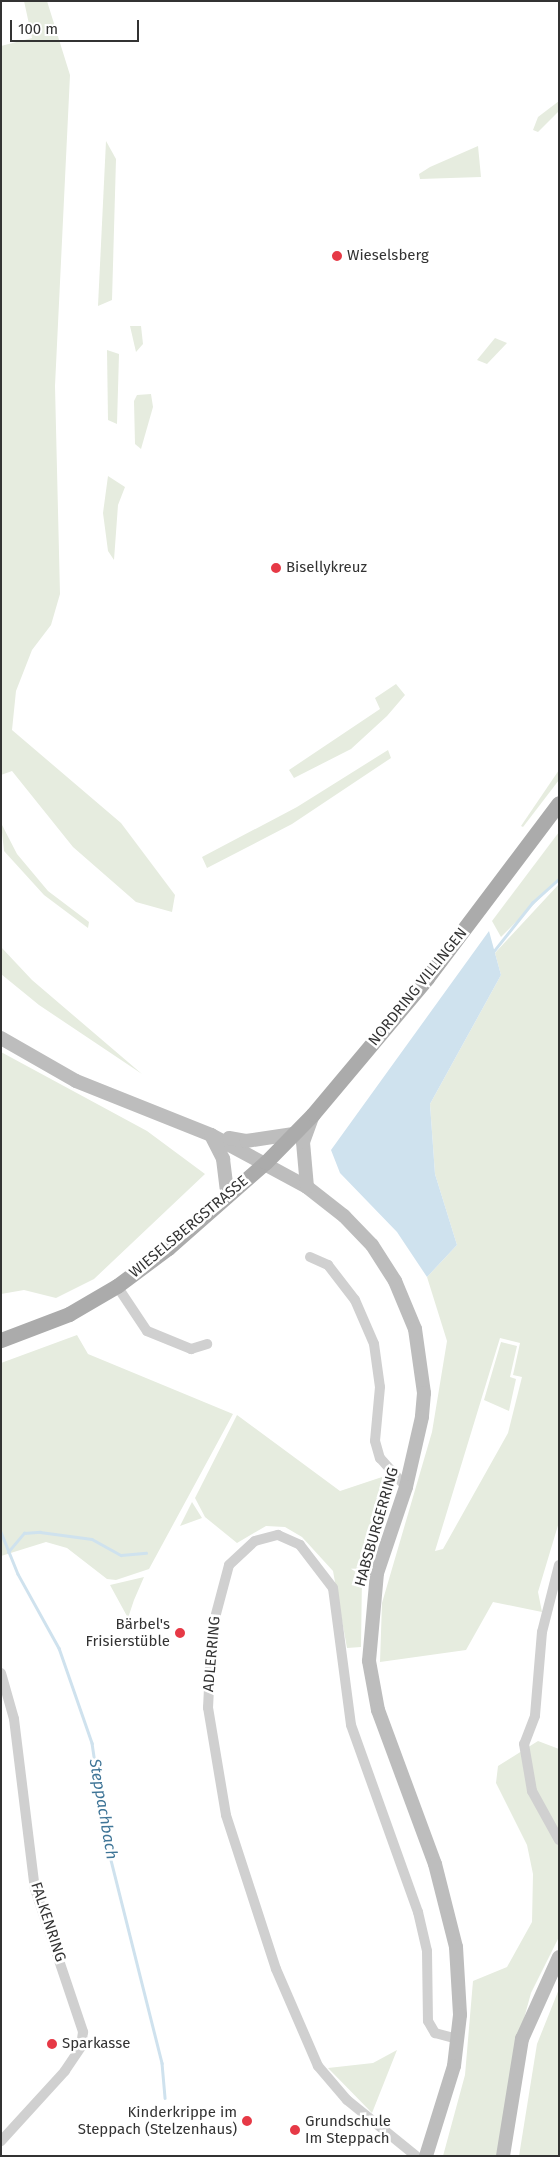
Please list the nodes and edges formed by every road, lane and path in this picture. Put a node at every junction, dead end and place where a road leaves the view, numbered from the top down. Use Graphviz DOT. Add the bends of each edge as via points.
graph roads {
  1 [pos="559,803"];
  2 [pos="1,1038"];
  3 [pos="313,1114"];
  4 [pos="293,1134"];
  5 [pos="211,1135"];
  6 [pos="266,1162"];
  7 [pos="307,1187"];
  8 [pos="228,1197"];
  9 [pos="310,1257"];
  10 [pos="117,1286"];
  11 [pos="1,1340"];
  12 [pos="207,1344"];
  13 [pos="406,1487"];
  14 [pos="559,1565"];
  15 [pos="1,1673"];
  16 [pos="559,1840"];
  17 [pos="559,1957"];
  18 [pos="458,2039"];
  19 [pos="1,2141"];
  20 [pos="416,2156"];
  21 [pos="426,2156"];
  22 [pos="503,2156"];
  1 -- 3 [label="main road, NORDRING VILLINGEN" via="427,978"];
  2 -- 5 [label="street" via="76,1081"];
  3 -- 4 [label="main road, NORDRING VILLINGEN"];
  3 -- 7 [label="street" via="303,1142"];
  4 -- 5 [label="street" via="246,1141"];
  4 -- 6 [label="main road, NORDRING VILLINGEN"];
  5 -- 6 [label="street, HABSBURGERRING"];
  5 -- 8 [label="street" via="223,1159"];
  6 -- 7 [label="street, HABSBURGERRING"];
  6 -- 8 [label="main road, WIESELSBERGSTRASSE"];
  7 -- 13 [label="street, HABSBURGERRING" via="344,1216 372,1245 395,1280 415,1329 424,1393"];
  8 -- 10 [label="main road, WIESELSBERGSTRASSE"];
  9 -- 13 [label="street" via="328,1265 355,1300 374,1344 380,1387 375,1441 380,1458"];
  10 -- 11 [label="main road, WIESELSBERGSTRASSE" via="69,1314"];
  10 -- 12 [label="street" via="147,1331 191,1349"];
  13 -- 18 [label="street, HABSBURGERRING" via="377,1573 369,1661 388,1744 447,1902 456,1948"];
  14 -- 16 [label="street" via="542,1632 535,1716 524,1744 532,1791"];
  15 -- 19 [label="street, FALKENRING" via="14,1719 35,1890 83,2032 81,2047 65,2071"];
  17 -- 22 [label="street" via="522,2039"];
  18 -- 20 [label="street, ADLERRING" via="435,2033 428,2021 427,1951 418,1912 351,1725 333,1588 300,1545 278,1536 254,1541 229,1565 212,1628 208,1708 226,1815 276,1969 318,2066 347,2100"];
  18 -- 21 [label="street, HABSBURGERRING" via="443,2112"];
}
